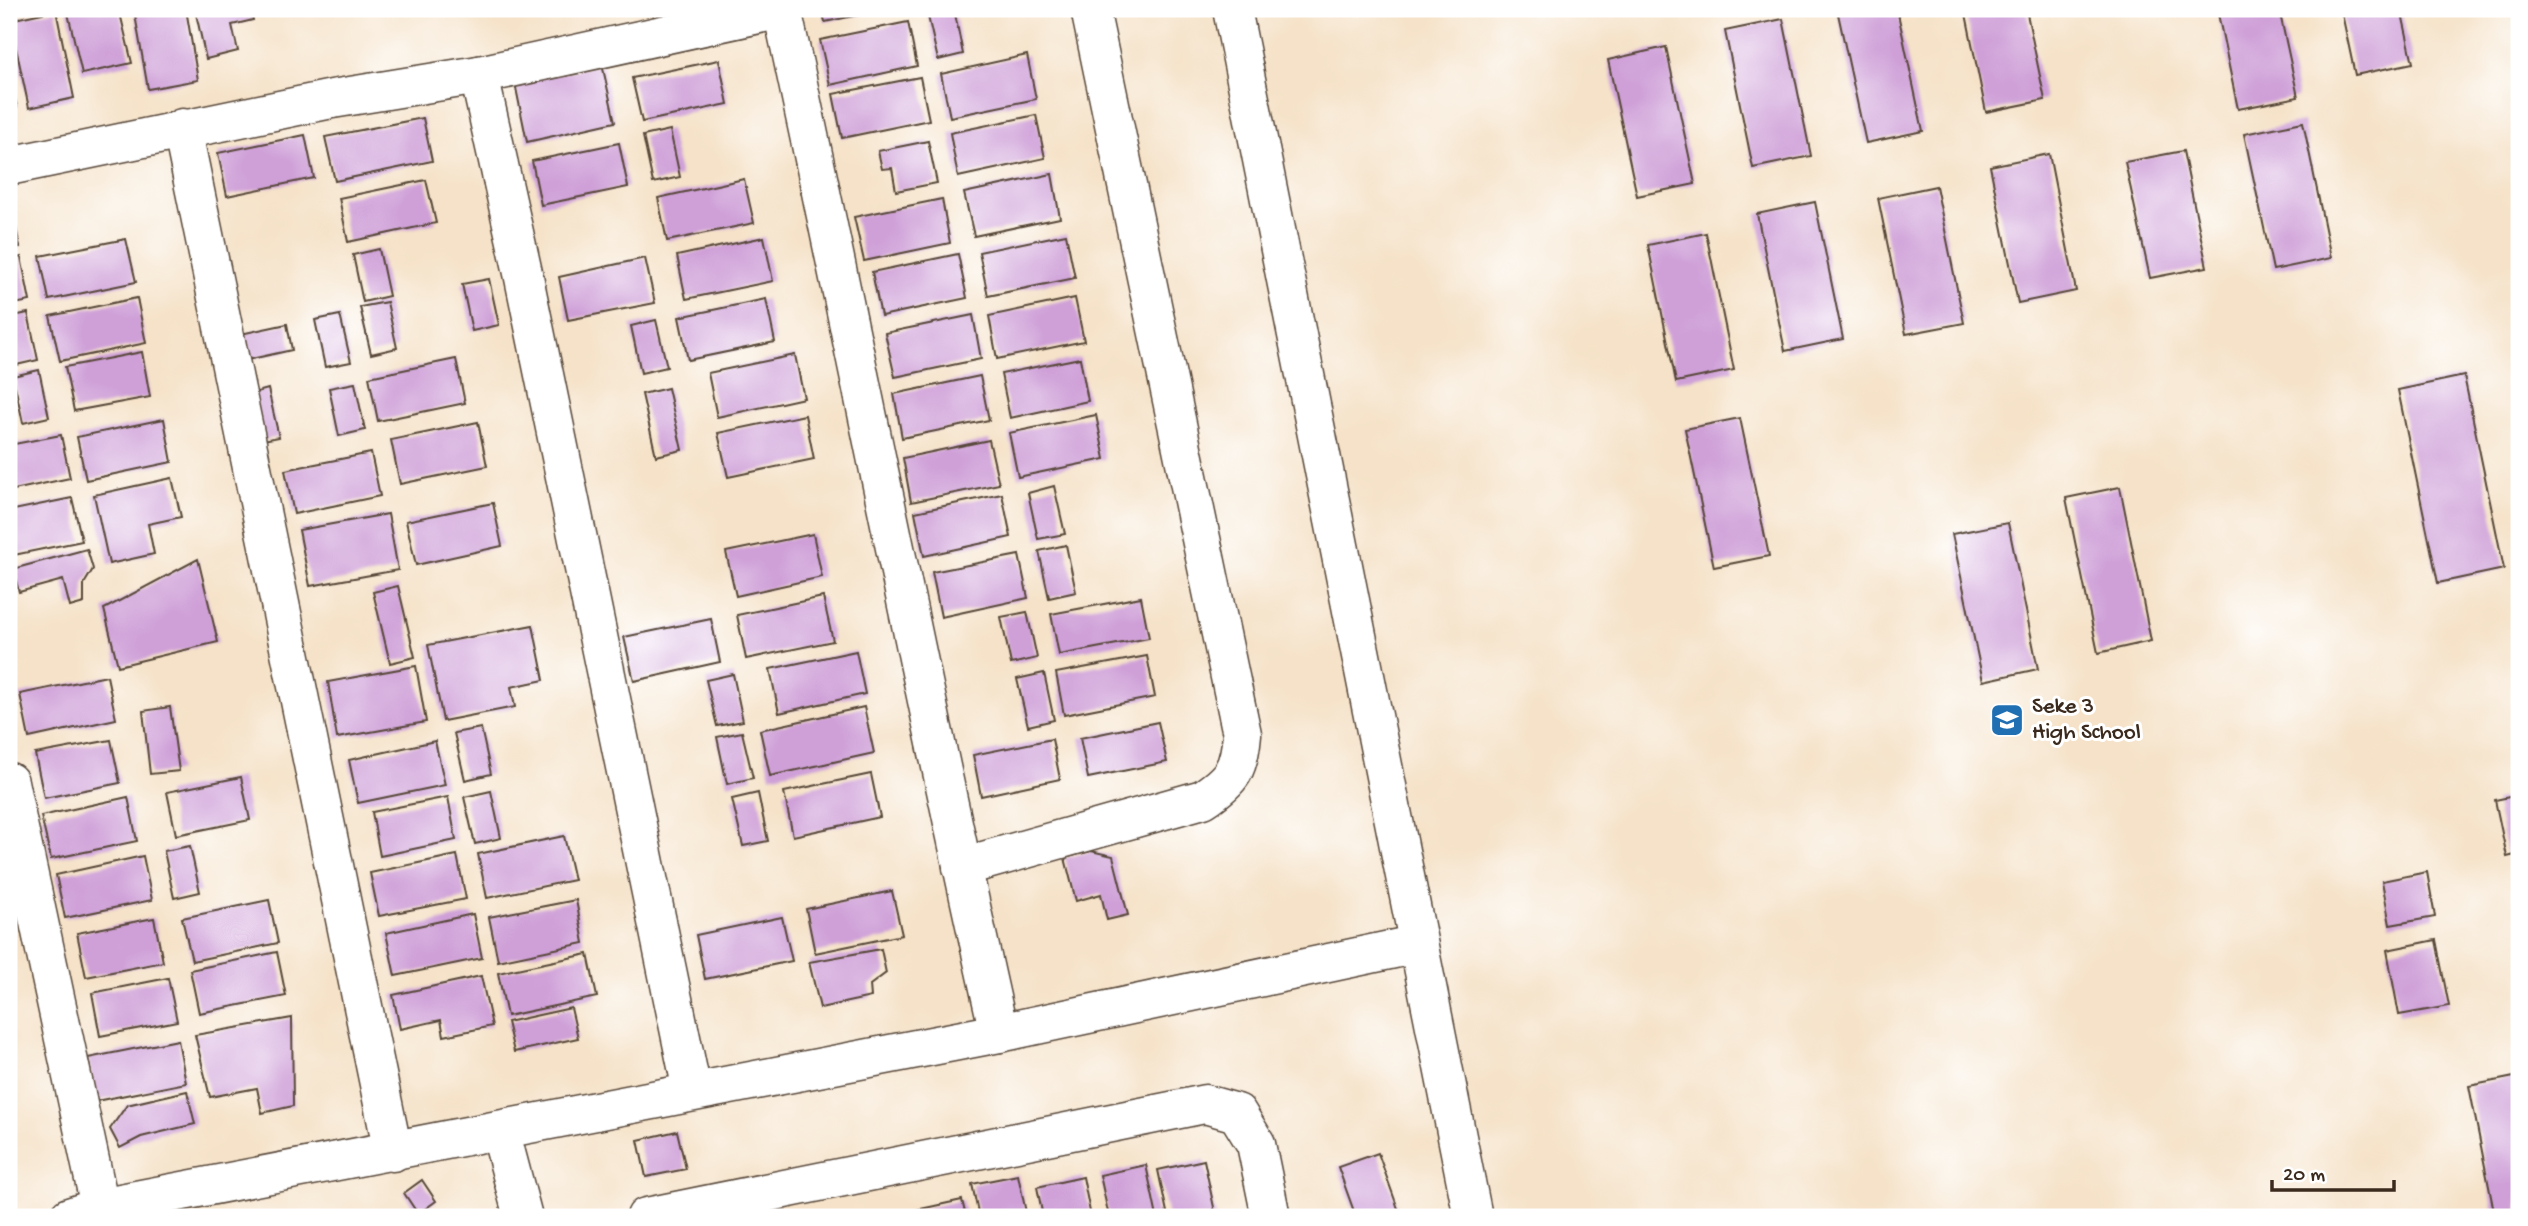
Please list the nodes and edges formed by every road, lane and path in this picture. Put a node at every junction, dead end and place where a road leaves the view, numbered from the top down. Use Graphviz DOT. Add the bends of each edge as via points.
graph roads {
  1 [pos="782,9"];
  2 [pos="1090,9"];
  3 [pos="1232,9"];
  4 [pos="479,75"];
  5 [pos="182,128"];
  6 [pos="9,166"];
  7 [pos="9,782"];
  8 [pos="962,867"];
  9 [pos="1418,944"];
  10 [pos="999,1033"];
  11 [pos="692,1091"];
  12 [pos="500,1130"];
  13 [pos="393,1152"];
  14 [pos="84,1212"];
  15 [pos="523,1217"];
  16 [pos="646,1217"];
  17 [pos="1271,1217"];
  18 [pos="1473,1217"];
  1 -- 4 [label="street"];
  1 -- 8 [label="street"];
  2 -- 8 [label="street" via="1242,733 1240,759 1225,784 1203,799"];
  3 -- 9 [label="street"];
  4 -- 5 [label="street"];
  4 -- 11 [label="street"];
  5 -- 6 [label="street"];
  5 -- 13 [label="street"];
  7 -- 14 [label="street"];
  8 -- 10 [label="street"];
  9 -- 10 [label="street"];
  9 -- 18 [label="street"];
  10 -- 11 [label="street"];
  11 -- 12 [label="street"];
  12 -- 13 [label="street"];
  12 -- 15 [label="street"];
  13 -- 14 [label="street"];
  16 -- 17 [label="street" via="1205,1104 1237,1113 1256,1144"];
}
